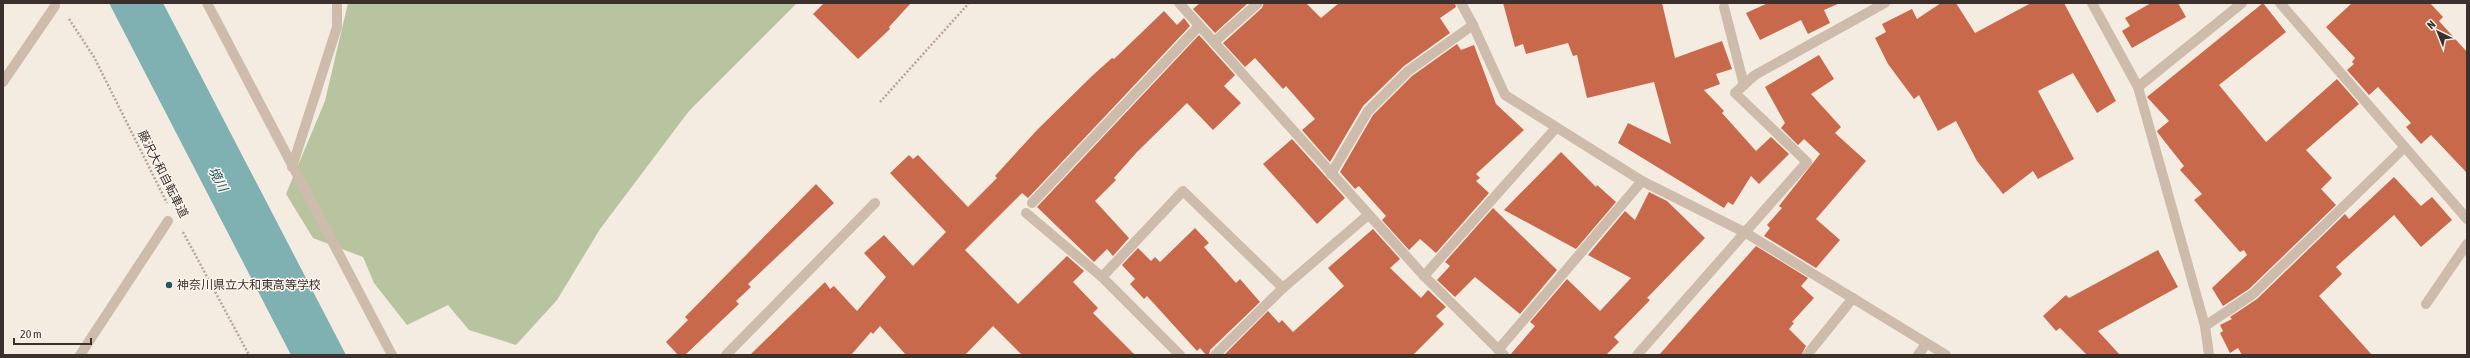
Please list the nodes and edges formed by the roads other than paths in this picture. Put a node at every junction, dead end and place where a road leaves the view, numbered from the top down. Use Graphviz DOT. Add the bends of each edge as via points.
graph roads {
  1 [pos="207,3"];
  2 [pos="337,3"];
  3 [pos="1179,3"];
  4 [pos="1258,3"];
  5 [pos="1461,3"];
  6 [pos="1885,3"];
  7 [pos="2092,3"];
  8 [pos="2242,3"];
  9 [pos="2280,3"];
  10 [pos="55,6"];
  11 [pos="1724,8"];
  12 [pos="1473,25"];
  13 [pos="1200,26"];
  14 [pos="1214,42"];
  15 [pos="3,82"];
  16 [pos="1744,85"];
  17 [pos="2138,87"];
  18 [pos="1555,129"];
  19 [pos="2404,148"];
  20 [pos="292,167"];
  21 [pos="1331,174"];
  22 [pos="1642,181"];
  23 [pos="875,203"];
  24 [pos="1032,203"];
  25 [pos="1026,213"];
  26 [pos="1368,215"];
  27 [pos="2467,219"];
  28 [pos="168,221"];
  29 [pos="1746,233"];
  30 [pos="2467,244"];
  31 [pos="1424,276"];
  32 [pos="1102,277"];
  33 [pos="1283,288"];
  34 [pos="1853,298"];
  35 [pos="2426,304"];
  36 [pos="2205,326"];
  37 [pos="1926,344"];
  38 [pos="1501,352"];
  39 [pos="2206,354"];
  40 [pos="80,355"];
  41 [pos="392,355"];
  42 [pos="726,355"];
  43 [pos="1180,355"];
  44 [pos="1215,355"];
  45 [pos="1637,355"];
  46 [pos="1807,355"];
  47 [pos="1918,355"];
  48 [pos="1946,355"];
  1 -- 20 [label="street"];
  2 -- 20 [label="street" via="337,27"];
  3 -- 13 [label="street"];
  4 -- 14 [label="street"];
  5 -- 12 [label="street"];
  6 -- 16 [label="street" via="1756,75"];
  7 -- 17 [label="street"];
  8 -- 17 [label="street"];
  9 -- 19 [label="street"];
  10 -- 15 [label="street"];
  11 -- 16 [label="street"];
  12 -- 18 [label="street" via="1505,96"];
  12 -- 21 [label="street" via="1408,71 1368,110"];
  13 -- 14 [label="street"];
  13 -- 24 [label="street"];
  14 -- 21 [label="street"];
  16 -- 29 [label="street" via="1735,93 1808,162"];
  17 -- 36 [label="street"];
  18 -- 22 [label="street"];
  18 -- 31 [label="street"];
  19 -- 27 [label="street"];
  19 -- 36 [label="street" via="2253,294"];
  20 -- 41 [label="street"];
  21 -- 26 [label="street"];
  22 -- 29 [label="street"];
  22 -- 38 [label="street"];
  23 -- 42 [label="street"];
  25 -- 32 [label="street"];
  26 -- 31 [label="street"];
  26 -- 33 [label="street"];
  28 -- 40 [label="street"];
  29 -- 34 [label="street"];
  29 -- 45 [label="street"];
  30 -- 35 [label="street"];
  31 -- 38 [label="street"];
  32 -- 33 [label="street" via="1183,191"];
  32 -- 43 [label="street"];
  33 -- 44 [label="street"];
  34 -- 37 [label="street"];
  34 -- 46 [label="street"];
  36 -- 39 [label="street"];
  37 -- 47 [label="street"];
  37 -- 48 [label="street"];
}
